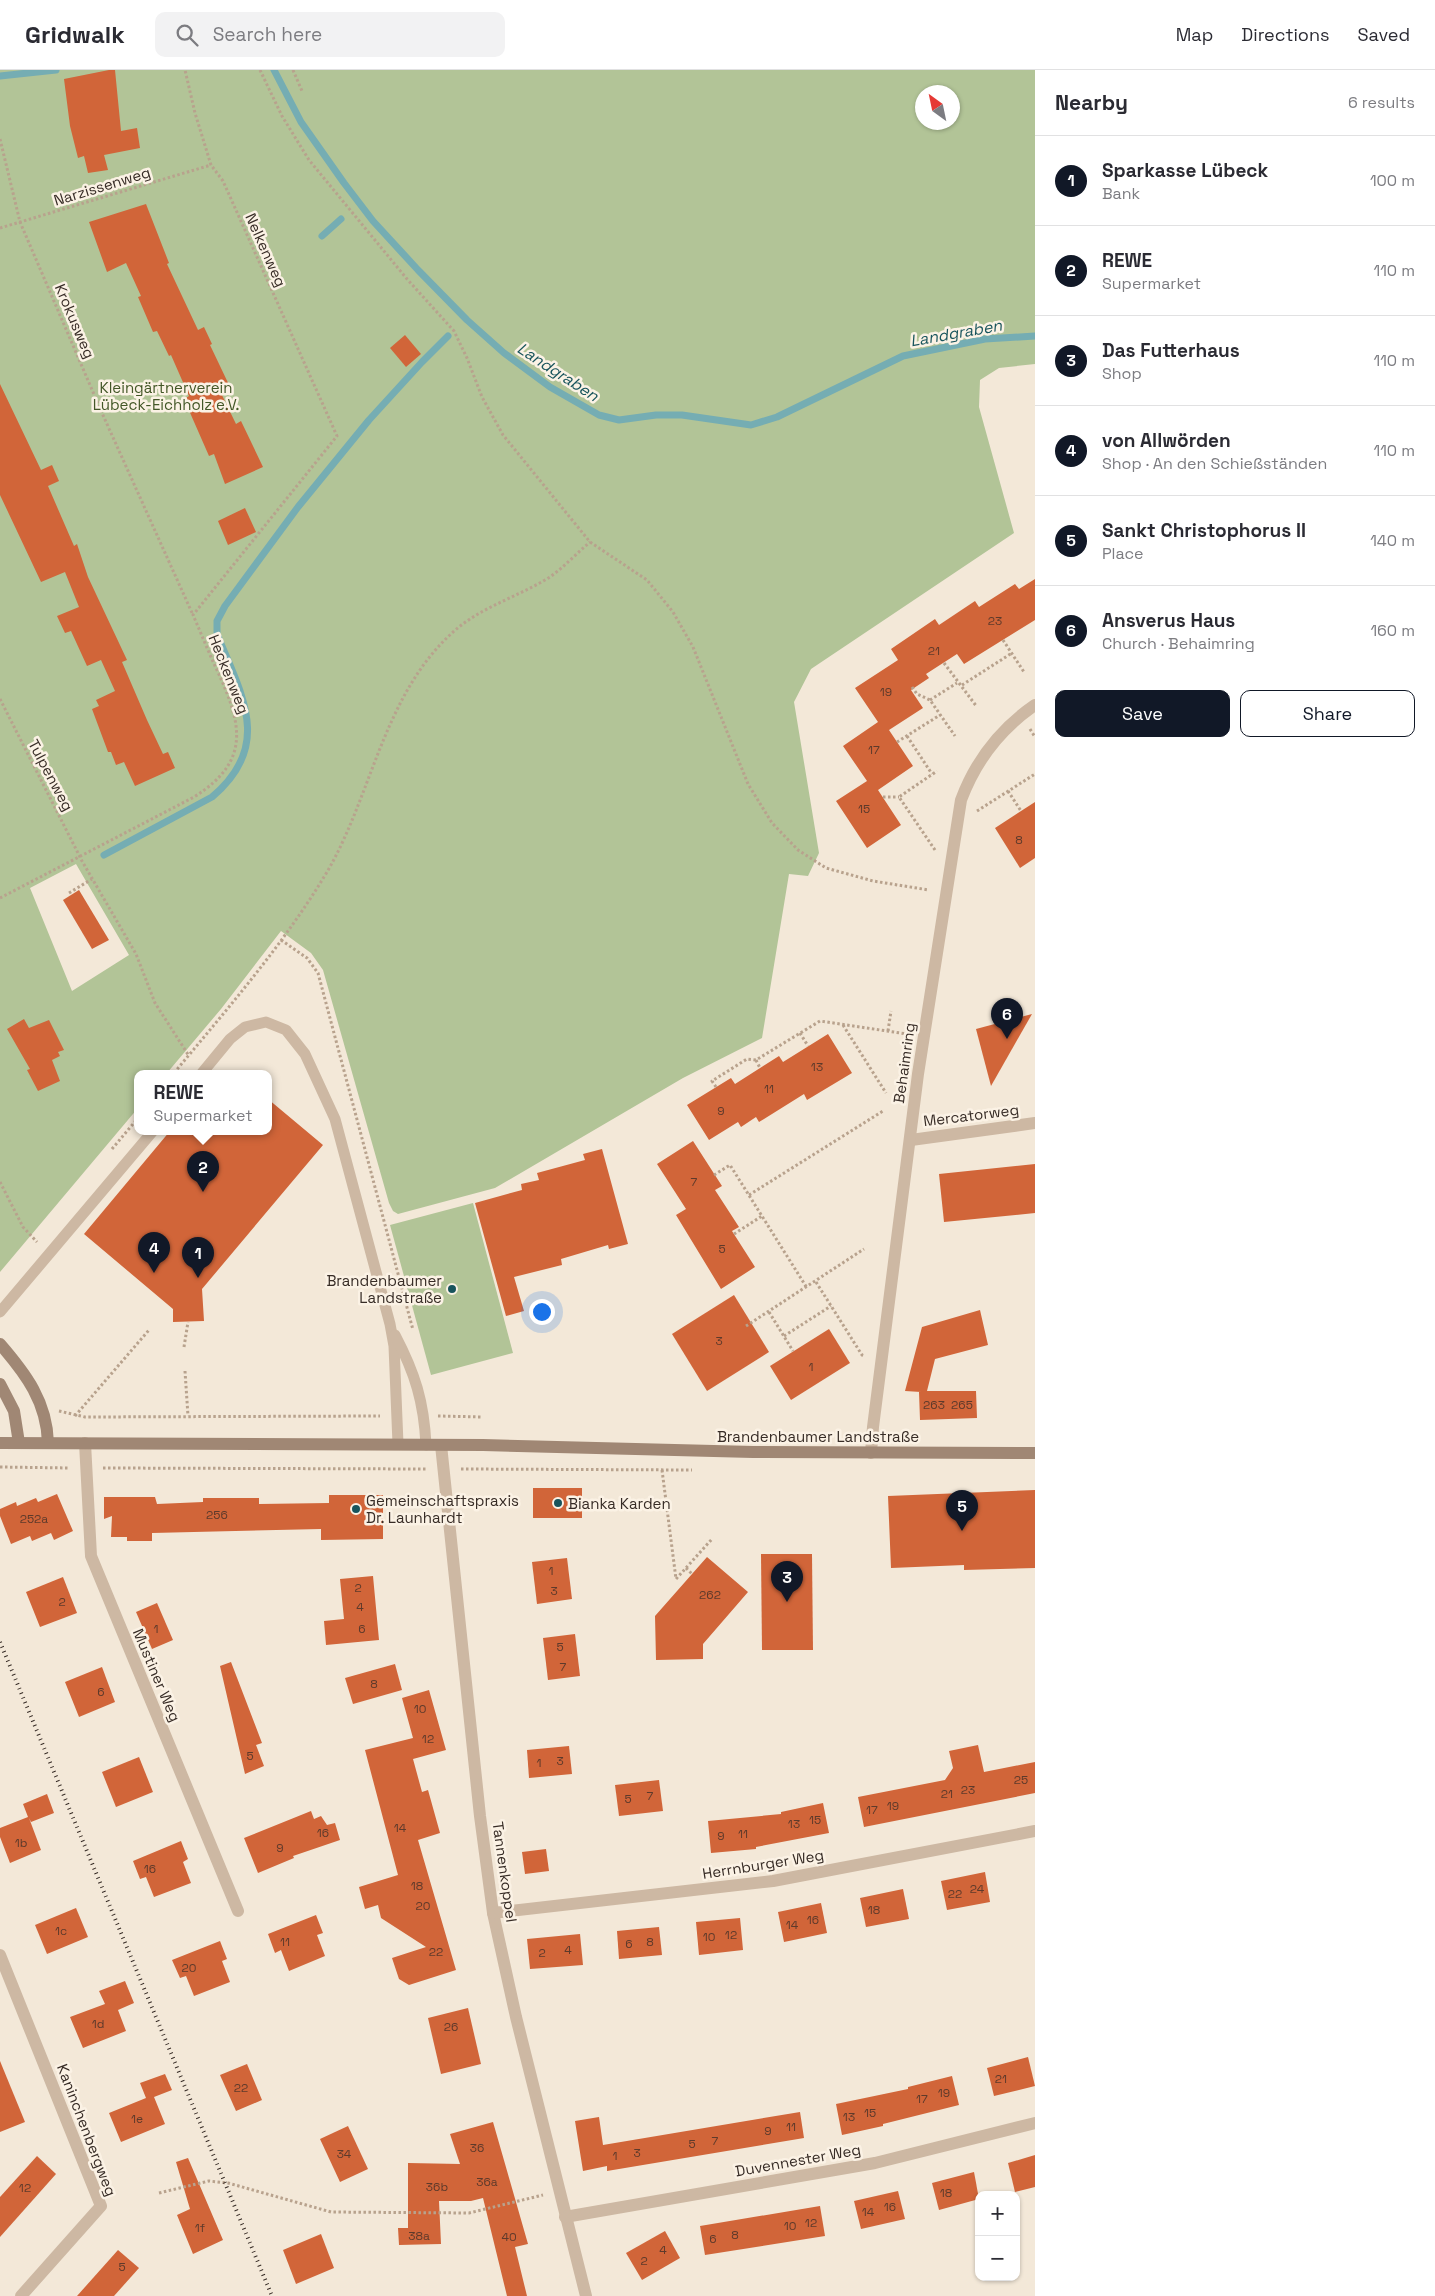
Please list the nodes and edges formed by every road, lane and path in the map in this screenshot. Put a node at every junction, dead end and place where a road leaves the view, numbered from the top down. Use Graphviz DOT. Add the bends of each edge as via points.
graph roads {
  1 [pos="185,70"];
  2 [pos="260,70"];
  3 [pos="293,70"];
  4 [pos="302,91"];
  5 [pos="0,140"];
  6 [pos="211,165"];
  7 [pos="20,222"];
  8 [pos="0,228"];
  9 [pos="590,542"];
  10 [pos="193,615"];
  11 [pos="1003,640"];
  12 [pos="1012,653"];
  13 [pos="944,663"];
  14 [pos="1024,672"];
  15 [pos="957,682"];
  16 [pos="962,685"];
  17 [pos="912,687"];
  18 [pos="0,699"];
  19 [pos="930,700"];
  20 [pos="1035,705"];
  21 [pos="977,708"];
  22 [pos="940,715"];
  23 [pos="907,736"];
  24 [pos="955,736"];
  25 [pos="897,742"];
  26 [pos="937,771"];
  27 [pos="932,774"];
  28 [pos="1035,774"];
  29 [pos="1008,791"];
  30 [pos="898,796"];
  31 [pos="883,797"];
  32 [pos="1021,811"];
  33 [pos="974,813"];
  34 [pos="938,854"];
  35 [pos="80,857"];
  36 [pos="92,879"];
  37 [pos="933,890"];
  38 [pos="69,893"];
  39 [pos="0,898"];
  40 [pos="281,940"];
  41 [pos="892,1012"];
  42 [pos="843,1025"];
  43 [pos="888,1031"];
  44 [pos="800,1033"];
  45 [pos="913,1034"];
  46 [pos="808,1046"];
  47 [pos="189,1056"];
  48 [pos="756,1060"];
  49 [pos="760,1068"];
  50 [pos="177,1070"];
  51 [pos="204,1070"];
  52 [pos="716,1087"];
  53 [pos="886,1093"];
  54 [pos="883,1111"];
  55 [pos="1035,1123"];
  56 [pos="150,1135"];
  57 [pos="911,1140"];
  58 [pos="714,1175"];
  59 [pos="0,1182"];
  60 [pos="749,1195"];
  61 [pos="762,1216"];
  62 [pos="734,1234"];
  63 [pos="37,1242"];
  64 [pos="864,1249"];
  65 [pos="816,1282"];
  66 [pos="807,1288"];
  67 [pos="831,1306"];
  68 [pos="0,1312"];
  69 [pos="769,1312"];
  70 [pos="188,1322"];
  71 [pos="390,1324"];
  72 [pos="746,1326"];
  73 [pos="149,1330"];
  74 [pos="414,1332"];
  75 [pos="784,1336"];
  76 [pos="0,1344"];
  77 [pos="184,1347"];
  78 [pos="793,1351"];
  79 [pos="867,1356"];
  80 [pos="185,1371"];
  81 [pos="0,1384"];
  82 [pos="64,1411"];
  83 [pos="75,1416"];
  84 [pos="188,1416"];
  85 [pos="385,1416"];
  86 [pos="0,1443"];
  87 [pos="19,1443"];
  88 [pos="48,1443"];
  89 [pos="85,1443"];
  90 [pos="398,1444"];
  91 [pos="426,1445"];
  92 [pos="441,1445"];
  93 [pos="872,1453"];
  94 [pos="1035,1453"];
  95 [pos="0,1467"];
  96 [pos="86,1468"];
  97 [pos="442,1469"];
  98 [pos="662,1470"];
  99 [pos="699,1470"];
  100 [pos="712,1539"];
  101 [pos="686,1568"];
  102 [pos="692,1574"];
  103 [pos="1035,1831"];
  104 [pos="238,1911"];
  105 [pos="493,1913"];
  106 [pos="0,1954"];
  107 [pos="1035,2123"];
  108 [pos="558,2191"];
  109 [pos="159,2193"];
  110 [pos="565,2217"];
  111 [pos="21,2296"];
  112 [pos="586,2296"];
  1 -- 6 [label="path, Nelkenweg"];
  2 -- 9 [label="path" via="282,116 309,160 454,331 482,397 503,435"];
  3 -- 4 [label="path"];
  5 -- 7 [label="path, Krokusweg"];
  6 -- 7 [label="path, Narzissenweg"];
  6 -- 10 [label="path, Nelkenweg" via="223,181 337,436"];
  7 -- 8 [label="path, Narzissenweg"];
  7 -- 10 [label="path, Krokusweg"];
  9 -- 37 [label="path" via="647,580 673,612 693,647 748,784 772,823 798,850 826,868 873,881"];
  9 -- 40 [label="path" via="550,576 477,614 452,633 428,660 385,736 328,870"];
  10 -- 35 [label="path, Heckenweg" via="236,717 238,736 234,753 219,778 206,789"];
  11 -- 12 [label="path"];
  12 -- 14 [label="path"];
  12 -- 16 [label="path"];
  13 -- 15 [label="path"];
  15 -- 16 [label="path"];
  15 -- 19 [label="path"];
  16 -- 21 [label="path"];
  17 -- 19 [label="path" via="917,694"];
  18 -- 35 [label="path, Tulpenweg"];
  19 -- 22 [label="path"];
  20 -- 57 [label="street, Behaimring" via="999,734 968,780 961,800"];
  22 -- 23 [label="path"];
  22 -- 24 [label="path"];
  23 -- 25 [label="path"];
  23 -- 27 [label="path"];
  26 -- 27 [label="path"];
  27 -- 30 [label="path"];
  28 -- 29 [label="path"];
  29 -- 32 [label="path"];
  29 -- 33 [label="path"];
  30 -- 31 [label="path"];
  30 -- 34 [label="path"];
  35 -- 36 [label="path, Tulpenweg"];
  35 -- 39 [label="path, Heckenweg"];
  36 -- 38 [label="path"];
  36 -- 47 [label="path, Tulpenweg" via="136,954 155,1003"];
  40 -- 47 [label="path"];
  40 -- 74 [label="path" via="307,958 320,981"];
  41 -- 43 [label="path"];
  42 -- 43 [label="path"];
  42 -- 44 [label="path" via="820,1021"];
  42 -- 53 [label="path"];
  43 -- 45 [label="path"];
  44 -- 46 [label="path"];
  44 -- 48 [label="path"];
  47 -- 50 [label="path"];
  48 -- 49 [label="path"];
  48 -- 52 [label="path" via="747,1059 712,1081"];
  51 -- 71 [label="lane" via="230,1039 245,1028 266,1022 286,1030 305,1054 335,1120"];
  54 -- 60 [label="path"];
  55 -- 57 [label="street, Mercatorweg"];
  56 -- 68 [label="lane"];
  57 -- 93 [label="street, Behaimring" via="872,1427"];
  58 -- 60 [label="path" via="730,1165"];
  59 -- 63 [label="path" via="23,1227"];
  60 -- 61 [label="path"];
  61 -- 62 [label="path"];
  61 -- 66 [label="path"];
  64 -- 65 [label="path"];
  65 -- 66 [label="path"];
  65 -- 67 [label="path"];
  66 -- 69 [label="path"];
  67 -- 75 [label="path"];
  67 -- 79 [label="path" via="862,1356"];
  69 -- 72 [label="path"];
  69 -- 75 [label="path"];
  70 -- 77 [label="path"];
  71 -- 90 [label="lane" via="394,1346"];
  71 -- 91 [label="lane" via="418,1384"];
  73 -- 83 [label="path"];
  75 -- 78 [label="path"];
  76 -- 88 [label="main road" via="36,1392 48,1425"];
  80 -- 84 [label="path"];
  81 -- 87 [label="main road" via="14,1411"];
  82 -- 83 [label="path"];
  83 -- 84 [label="path"];
  84 -- 85 [label="path"];
  86 -- 87 [label="main road, Brandenbaumer Landstraße"];
  87 -- 88 [label="main road, Brandenbaumer Landstraße"];
  88 -- 89 [label="main road, Brandenbaumer Landstraße"];
  89 -- 90 [label="main road, Brandenbaumer Landstraße"];
  89 -- 96 [label="street, Mustiner Weg"];
  90 -- 91 [label="main road, Brandenbaumer Landstraße"];
  91 -- 92 [label="main road, Brandenbaumer Landstraße"];
  92 -- 93 [label="main road, Brandenbaumer Landstraße"];
  92 -- 97 [label="street, Tannenkoppel"];
  93 -- 94 [label="main road, Brandenbaumer Landstraße"];
  95 -- 96 [label="path"];
  96 -- 97 [label="path"];
  96 -- 104 [label="street, Mustiner Weg" via="91,1556"];
  97 -- 98 [label="path"];
  97 -- 105 [label="street, Tannenkoppel"];
  98 -- 99 [label="path"];
  98 -- 101 [label="path" via="676,1579"];
  100 -- 101 [label="path"];
  101 -- 102 [label="path"];
  103 -- 105 [label="street, Herrnburger Weg" via="774,1881"];
  105 -- 108 [label="street, Tannenkoppel"];
  106 -- 111 [label="street, Kaninchenbergweg" via="101,2206"];
  107 -- 110 [label="street, Duvennester Weg" via="874,2163"];
  108 -- 109 [label="path" via="469,2213 331,2212 209,2180"];
  108 -- 110 [label="street, Tannenkoppel"];
  110 -- 112 [label="street, Tannenkoppel"];
}
